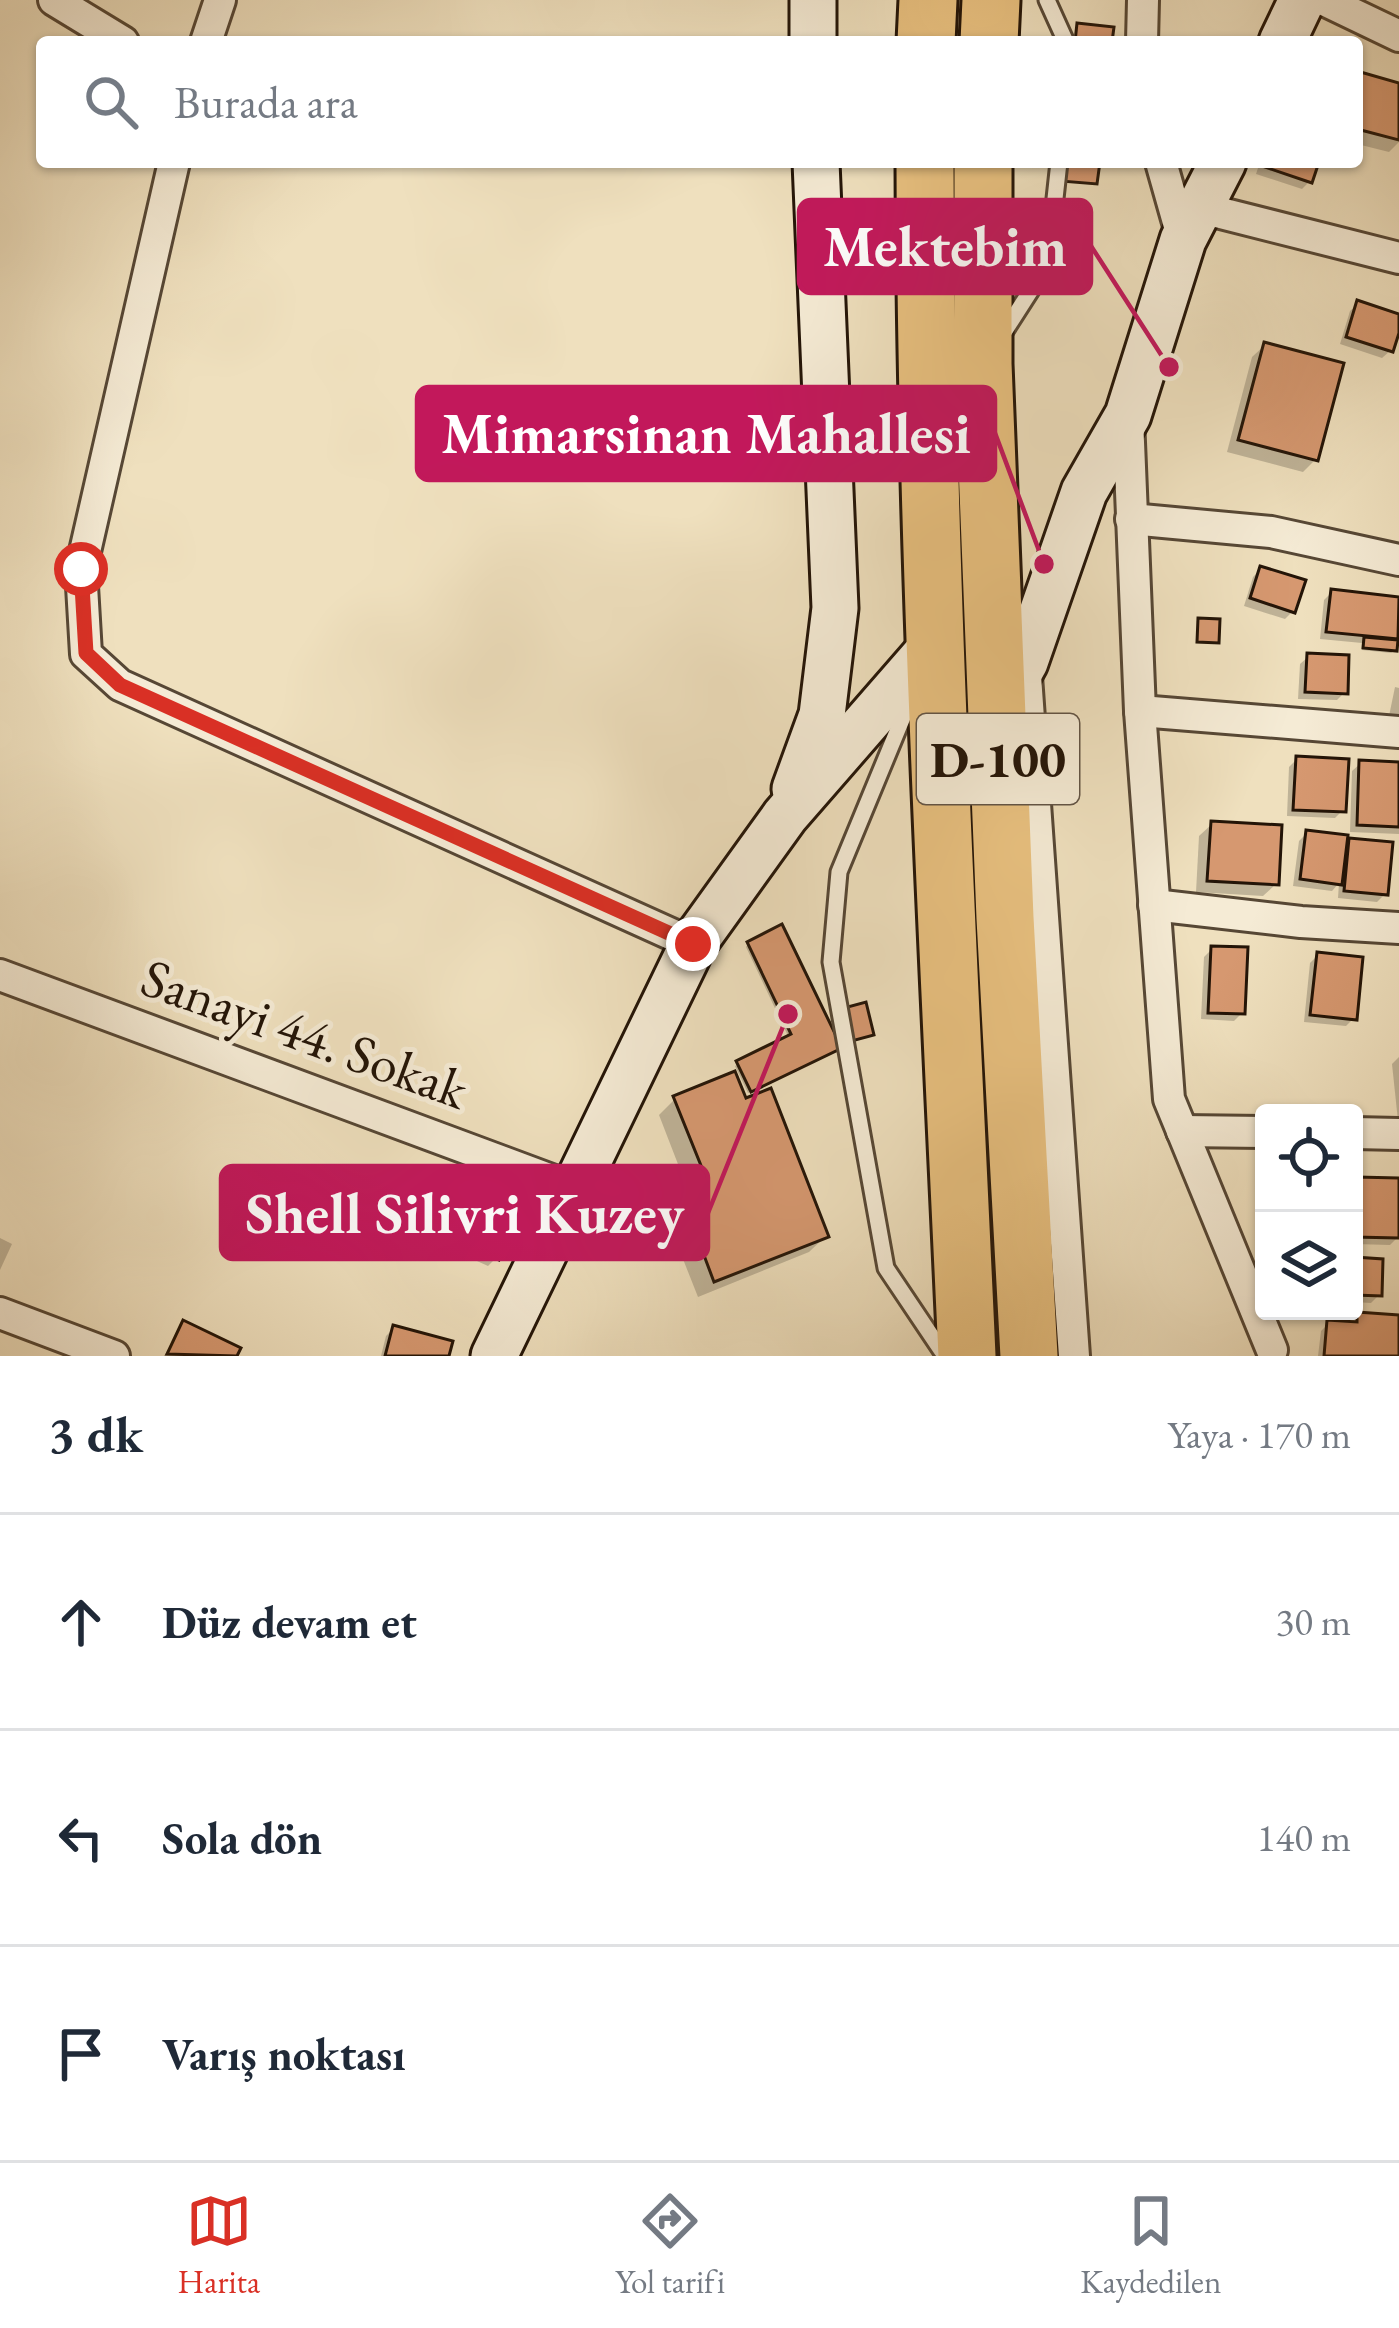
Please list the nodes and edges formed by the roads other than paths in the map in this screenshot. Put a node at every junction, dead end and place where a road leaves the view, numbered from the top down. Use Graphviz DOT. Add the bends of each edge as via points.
graph roads {
  1 [pos="54,0"];
  2 [pos="220,0"];
  3 [pos="813,0"];
  4 [pos="928,0"];
  5 [pos="991,0"];
  6 [pos="1047,0"];
  7 [pos="1143,0"];
  8 [pos="1302,0"];
  9 [pos="1324,0"];
  10 [pos="113,36"];
  11 [pos="208,36"];
  12 [pos="814,36"];
  13 [pos="926,36"];
  14 [pos="989,36"];
  15 [pos="1063,36"];
  16 [pos="1142,36"];
  17 [pos="1285,36"];
  18 [pos="1399,37"];
  19 [pos="173,168"];
  20 [pos="816,168"];
  21 [pos="925,168"];
  22 [pos="983,168"];
  23 [pos="1058,168"];
  24 [pos="1164,168"];
  25 [pos="1220,168"];
  26 [pos="1192,224"];
  27 [pos="1399,258"];
  28 [pos="982,364"];
  29 [pos="1128,415"];
  30 [pos="1130,519"];
  31 [pos="1399,560"];
  32 [pos="933,646"];
  33 [pos="1025,662"];
  34 [pos="1140,711"];
  35 [pos="996,714"];
  36 [pos="1399,732"];
  37 [pos="785,816"];
  38 [pos="1154,905"];
  39 [pos="1399,928"];
  40 [pos="693,944"];
  41 [pos="0,975"];
  42 [pos="1182,1131"];
  43 [pos="1255,1132"];
  44 [pos="1363,1133"];
  45 [pos="1399,1133"];
  46 [pos="573,1188"];
  47 [pos="0,1313"];
  48 [pos="46,1343"];
  49 [pos="1272,1350"];
  50 [pos="114,1356"];
  51 [pos="494,1356"];
  52 [pos="945,1356"];
  53 [pos="967,1356"];
  54 [pos="1029,1356"];
  55 [pos="1074,1356"];
  1 -- 10 [label="street"];
  2 -- 11 [label="street"];
  3 -- 12 [label="main road"];
  4 -- 13 [label="highway"];
  5 -- 14 [label="highway"];
  6 -- 15 [label="lane"];
  7 -- 16 [label="street"];
  8 -- 17 [label="main road"];
  9 -- 18 [label="street"];
  19 -- 40 [label="street" via="81,569 86,653 120,685"];
  20 -- 37 [label="main road" via="835,608 821,715"];
  21 -- 32 [label="highway, D-100"];
  22 -- 28 [label="highway, D-100"];
  23 -- 28 [label="lane" via="1033,286"];
  24 -- 26 [label="street"];
  25 -- 26 [label="main road"];
  26 -- 27 [label="street"];
  26 -- 29 [label="main road"];
  28 -- 35 [label="highway, D-100"];
  29 -- 30 [label="street"];
  29 -- 33 [label="main road" via="1084,492"];
  30 -- 31 [label="street" via="1271,532"];
  30 -- 34 [label="street"];
  32 -- 37 [label="main road"];
  32 -- 52 [label="lane" via="839,872 832,962 886,1268"];
  32 -- 53 [label="highway, D-100"];
  33 -- 35 [label="main road"];
  33 -- 55 [label="street"];
  34 -- 36 [label="street"];
  34 -- 38 [label="street"];
  35 -- 54 [label="highway, D-100"];
  37 -- 40 [label="main road"];
  38 -- 39 [label="street"];
  38 -- 42 [label="street" via="1168,1099"];
  40 -- 46 [label="main road"];
  41 -- 46 [label="street, Sanayi 44. Sokak"];
  42 -- 43 [label="street"];
  42 -- 49 [label="street"];
  44 -- 45 [label="street"];
  46 -- 51 [label="main road"];
  47 -- 48 [label="street"];
  48 -- 50 [label="street"];
}
